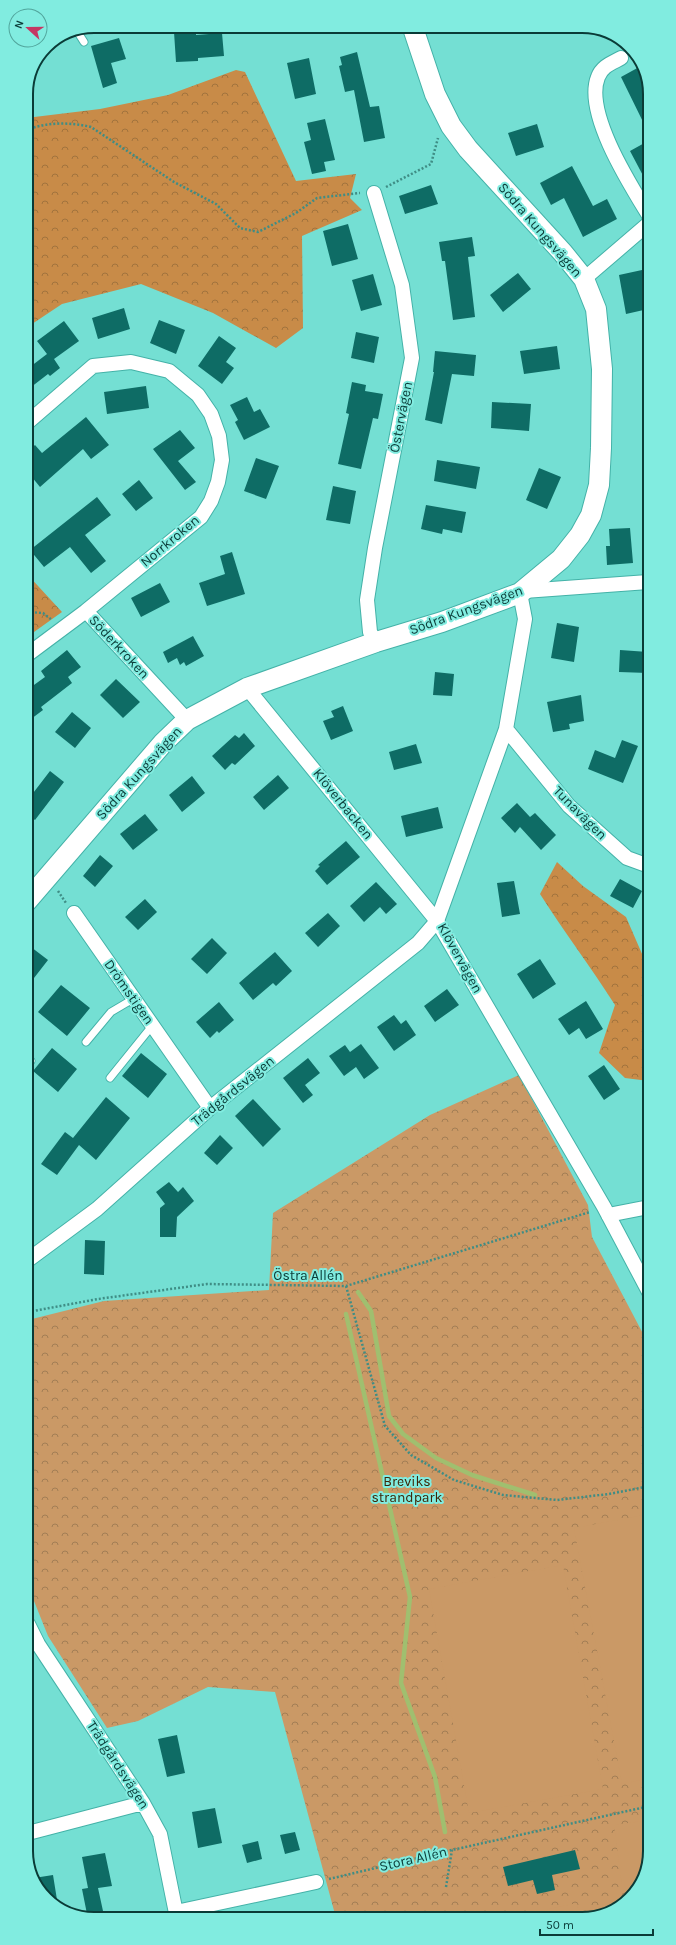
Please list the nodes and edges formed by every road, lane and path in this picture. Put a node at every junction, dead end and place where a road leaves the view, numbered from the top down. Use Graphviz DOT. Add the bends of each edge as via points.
graph roads {
  1 [pos="415,33"];
  2 [pos="79,35"];
  3 [pos="84,42"];
  4 [pos="621,58"];
  5 [pos="448,119"];
  6 [pos="33,127"];
  7 [pos="353,192"];
  8 [pos="374,193"];
  9 [pos="643,206"];
  10 [pos="643,228"];
  11 [pos="584,279"];
  12 [pos="33,417"];
  13 [pos="643,582"];
  14 [pos="522,592"];
  15 [pos="86,611"];
  16 [pos="33,612"];
  17 [pos="62,627"];
  18 [pos="376,642"];
  19 [pos="33,650"];
  20 [pos="247,688"];
  21 [pos="187,720"];
  22 [pos="506,729"];
  23 [pos="643,864"];
  24 [pos="48,876"];
  25 [pos="33,895"];
  26 [pos="74,913"];
  27 [pos="437,921"];
  28 [pos="133,999"];
  29 [pos="152,1026"];
  30 [pos="86,1042"];
  31 [pos="110,1078"];
  32 [pos="210,1108"];
  33 [pos="643,1208"];
  34 [pos="606,1211"];
  35 [pos="33,1256"];
  36 [pos="643,1281"];
  37 [pos="346,1286"];
  38 [pos="33,1311"];
  39 [pos="643,1487"];
  40 [pos="33,1645"];
  41 [pos="143,1802"];
  42 [pos="643,1808"];
  43 [pos="33,1832"];
  44 [pos="452,1850"];
  45 [pos="316,1882"];
  46 [pos="446,1887"];
  47 [pos="175,1912"];
  48 [pos="189,1912"];
  1 -- 5 [label="street, Södra Kungsvägen" via="435,94"];
  2 -- 3 [label="lane"];
  4 -- 9 [label="street" via="604,67 598,76 594,93 602,127"];
  5 -- 8 [label="path" via="440,127 431,164"];
  5 -- 11 [label="street, Södra Kungsvägen" via="468,149"];
  6 -- 7 [label="path" via="58,124 91,127 174,182 216,204 240,228 258,232 296,213 317,198"];
  8 -- 18 [label="street, Östervägen" via="402,285 412,358 367,600 370,632"];
  10 -- 11 [label="street"];
  11 -- 14 [label="street, Södra Kungsvägen" via="596,309 602,369 599,485 591,515 580,535 560,559"];
  12 -- 15 [label="street, Norrkroken" via="93,366 130,362 169,371 198,395 211,414 220,436 222,460 218,482 211,501 201,516"];
  13 -- 14 [label="street"];
  14 -- 18 [label="street, Södra Kungsvägen" via="442,622"];
  14 -- 22 [label="street, Klövervägen" via="525,619"];
  15 -- 17 [label="street, Söderkroken"];
  15 -- 21 [label="street, Söderkroken"];
  16 -- 17 [label="path" via="43,613"];
  17 -- 19 [label="street, Söderkroken"];
  18 -- 20 [label="street, Södra Kungsvägen"];
  20 -- 21 [label="street, Södra Kungsvägen"];
  20 -- 27 [label="street, Klöverbacken"];
  21 -- 24 [label="street, Södra Kungsvägen"];
  22 -- 23 [label="street, Tunavägen" via="569,806 627,858"];
  22 -- 27 [label="street, Klövervägen"];
  24 -- 25 [label="street, Södra Kungsvägen"];
  24 -- 26 [label="path"];
  26 -- 28 [label="street, Drömstigen"];
  27 -- 32 [label="street, Trädgårdsvägen" via="418,943"];
  27 -- 34 [label="street, Klövervägen"];
  28 -- 29 [label="street, Drömstigen"];
  28 -- 30 [label="lane" via="111,1012"];
  29 -- 31 [label="lane"];
  29 -- 32 [label="street, Drömstigen"];
  32 -- 35 [label="street, Trädgårdsvägen" via="97,1209"];
  33 -- 34 [label="street"];
  34 -- 36 [label="street, Klövervägen"];
  34 -- 37 [label="path, Östra Allén"];
  37 -- 38 [label="path, Östra Allén" via="207,1284"];
  37 -- 39 [label="path" via="385,1426 411,1455 454,1480 503,1495 557,1500"];
  40 -- 41 [label="street, Trädgårdsvägen"];
  41 -- 43 [label="street"];
  41 -- 47 [label="street, Trädgårdsvägen" via="160,1834"];
  42 -- 44 [label="path, Stora Allén"];
  44 -- 45 [label="path, Stora Allén"];
  44 -- 46 [label="path"];
  45 -- 48 [label="street"];
}
